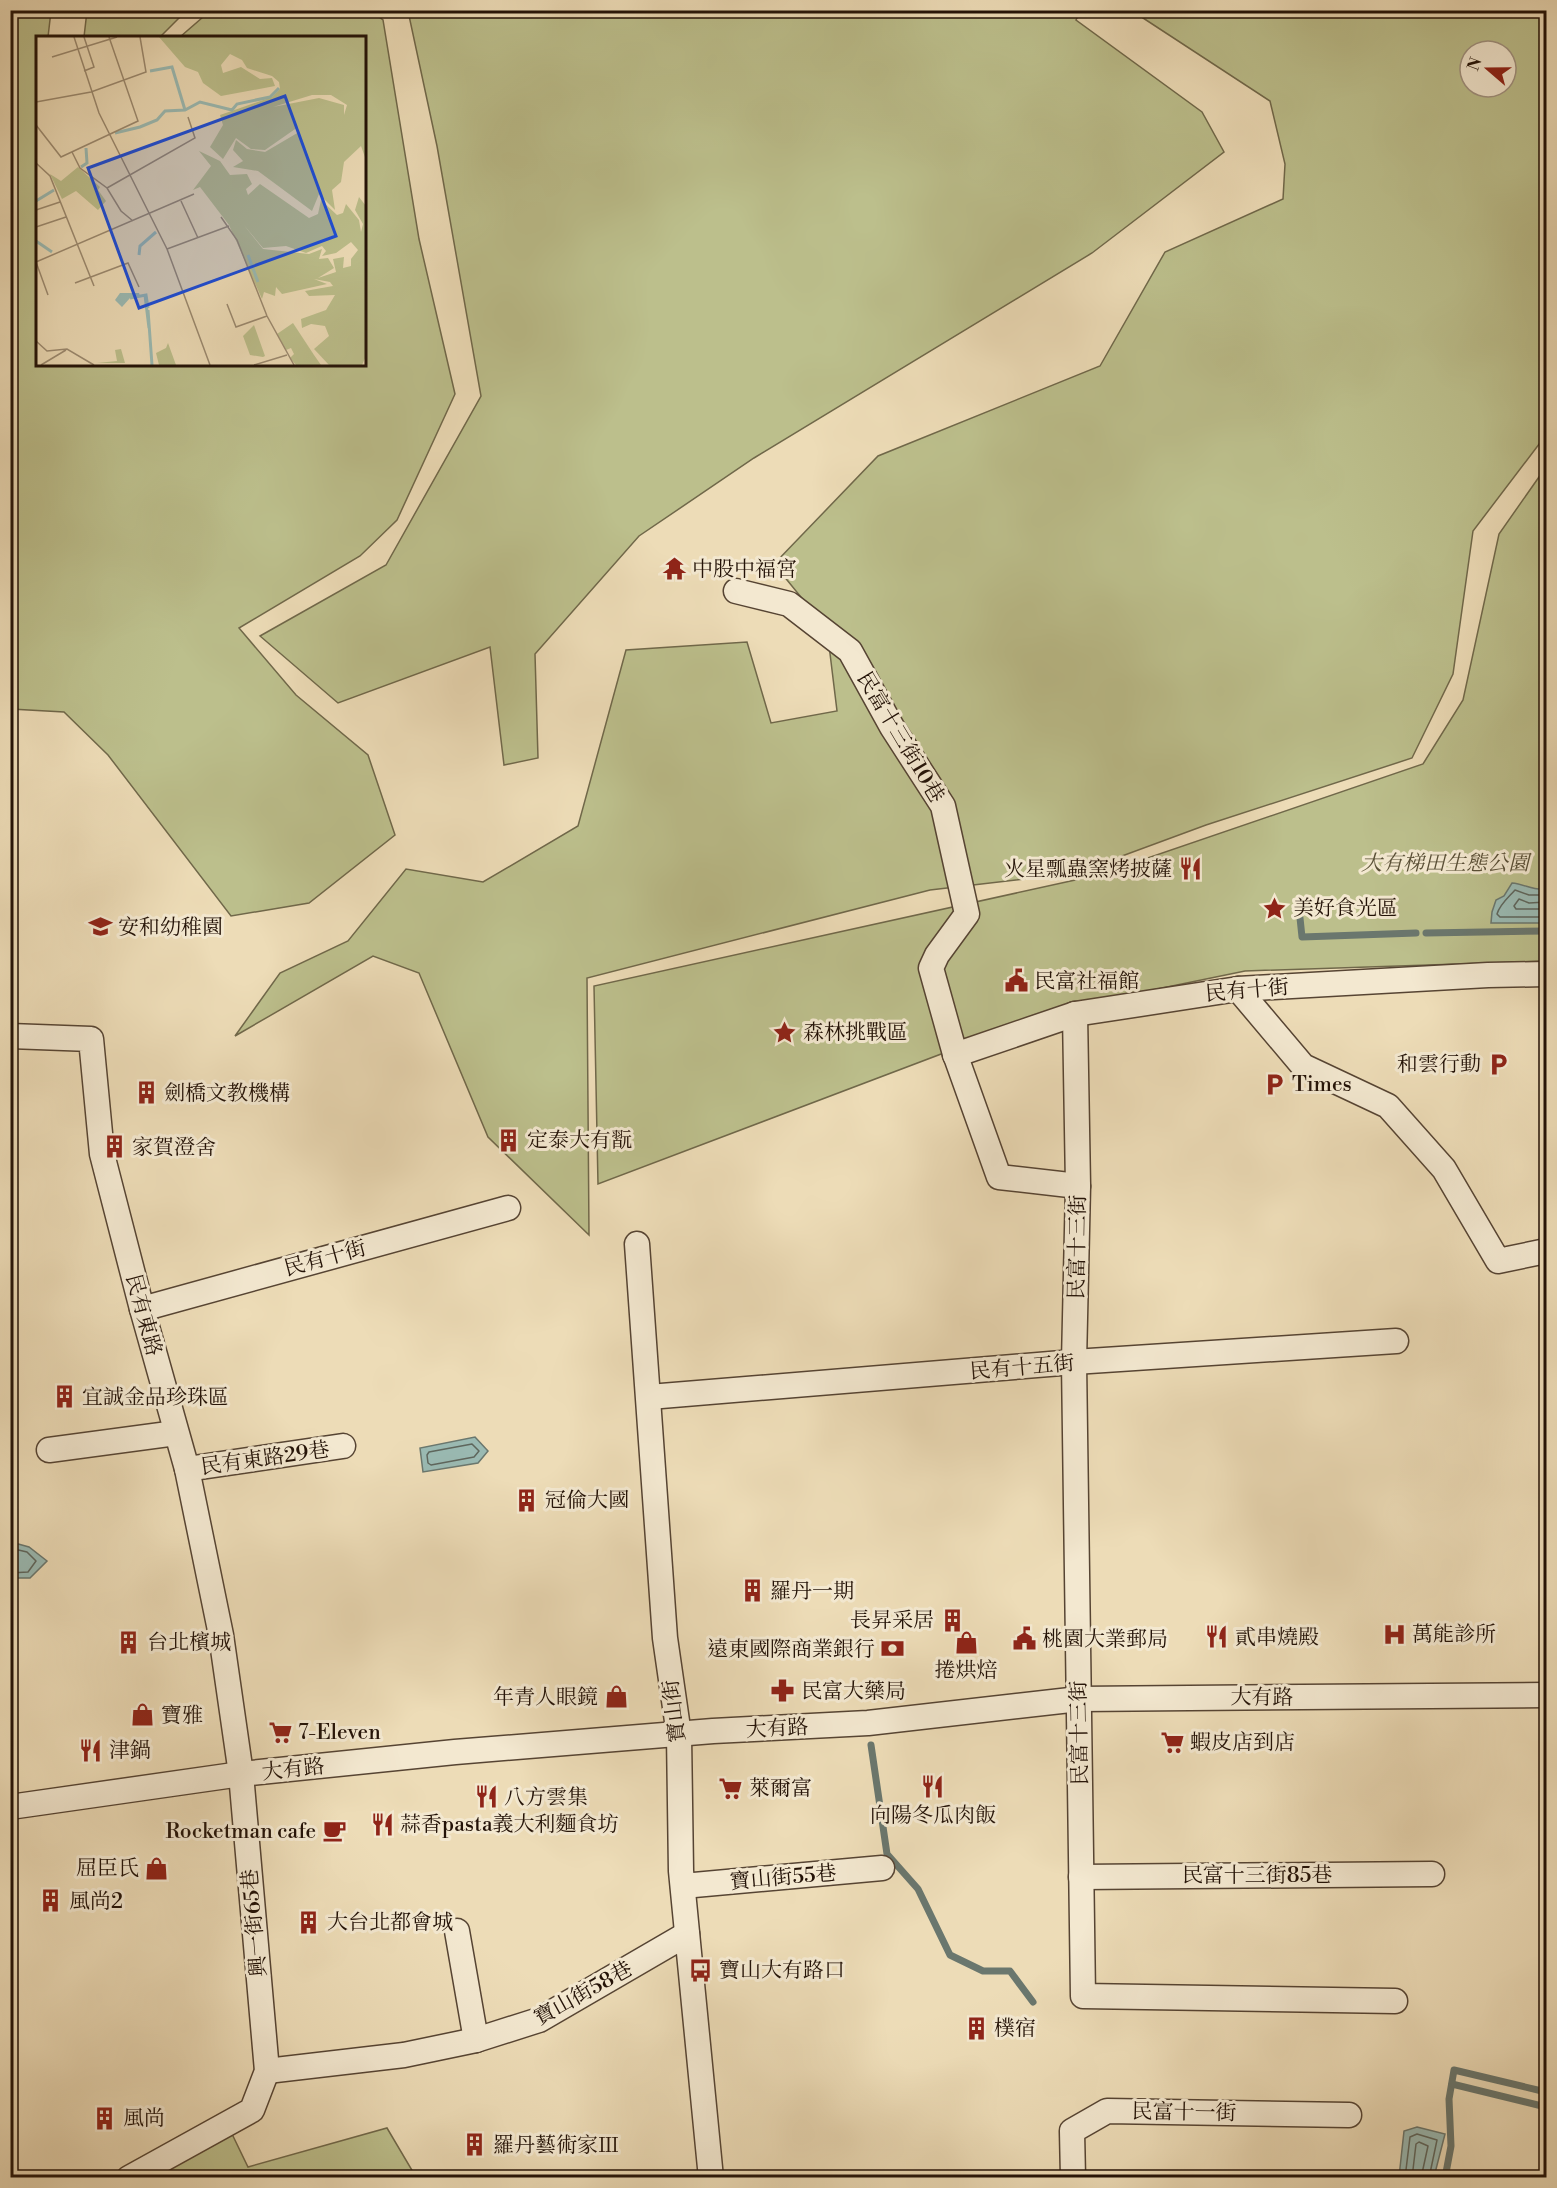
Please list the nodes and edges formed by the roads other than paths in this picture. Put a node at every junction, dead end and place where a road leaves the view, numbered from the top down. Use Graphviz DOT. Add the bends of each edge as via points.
graph roads {
  1 [pos="736,591"];
  2 [pos="1546,974"];
  3 [pos="1238,989"];
  4 [pos="1075,1014"];
  5 [pos="10,1036"];
  6 [pos="955,1055"];
  7 [pos="1078,1186"];
  8 [pos="508,1208"];
  9 [pos="638,1245"];
  10 [pos="1546,1251"];
  11 [pos="142,1309"];
  12 [pos="1396,1341"];
  13 [pos="1074,1362"];
  14 [pos="649,1397"];
  15 [pos="176,1433"];
  16 [pos="343,1446"];
  17 [pos="49,1450"];
  18 [pos="187,1469"];
  19 [pos="1546,1695"];
  20 [pos="1079,1699"];
  21 [pos="679,1735"];
  22 [pos="241,1774"];
  23 [pos="10,1807"];
  24 [pos="882,1868"];
  25 [pos="1432,1874"];
  26 [pos="1081,1876"];
  27 [pos="683,1886"];
  28 [pos="457,1931"];
  29 [pos="687,1934"];
  30 [pos="1395,2001"];
  31 [pos="476,2040"];
  32 [pos="267,2071"];
  33 [pos="1348,2115"];
  34 [pos="129,2178"];
  35 [pos="711,2178"];
  36 [pos="1073,2178"];
  1 -- 6 [label="street, 民富十三街10巷" via="789,604 850,651 942,806 968,914 931,968"];
  2 -- 3 [label="street, 民有十街"];
  3 -- 4 [label="street, 民有十街"];
  3 -- 10 [label="street" via="1303,1066 1388,1106 1444,1169 1498,1261"];
  4 -- 6 [label="street, 民有十街"];
  4 -- 7 [label="street, 民富十三街"];
  5 -- 11 [label="street, 民有東路" via="91,1039 102,1154"];
  6 -- 7 [label="street, 民富十三街10巷" via="999,1177"];
  7 -- 13 [label="street, 民富十三街"];
  8 -- 11 [label="street, 民有十街"];
  9 -- 14 [label="street, 寶山街"];
  11 -- 15 [label="street, 民有東路"];
  12 -- 13 [label="street, 民有十五街"];
  13 -- 14 [label="street, 民有十五街"];
  13 -- 20 [label="street, 民富十三街"];
  14 -- 21 [label="street, 寶山街" via="665,1638"];
  15 -- 17 [label="street"];
  15 -- 18 [label="street, 民有東路"];
  16 -- 18 [label="street, 民有東路29巷"];
  18 -- 22 [label="street, 民有東路" via="221,1635"];
  19 -- 20 [label="street, 大有路"];
  20 -- 21 [label="street, 大有路" via="868,1723"];
  20 -- 26 [label="street, 民富十三街"];
  21 -- 22 [label="street, 大有路"];
  21 -- 27 [label="street, 寶山街"];
  22 -- 23 [label="street, 大有路"];
  22 -- 32 [label="street, 興一街65巷"];
  24 -- 27 [label="street, 寶山街55巷"];
  25 -- 26 [label="street, 民富十三街85巷"];
  26 -- 30 [label="street, 民富十三街" via="1083,1996"];
  27 -- 29 [label="street, 寶山街"];
  28 -- 31 [label="street"];
  29 -- 31 [label="street, 寶山街58巷" via="539,2020"];
  29 -- 35 [label="street, 寶山街"];
  31 -- 32 [label="street, 寶山街58巷" via="404,2055"];
  32 -- 34 [label="street, 興一街65巷" via="252,2110"];
  33 -- 36 [label="street, 民富十一街" via="1107,2111 1072,2131"];
}
